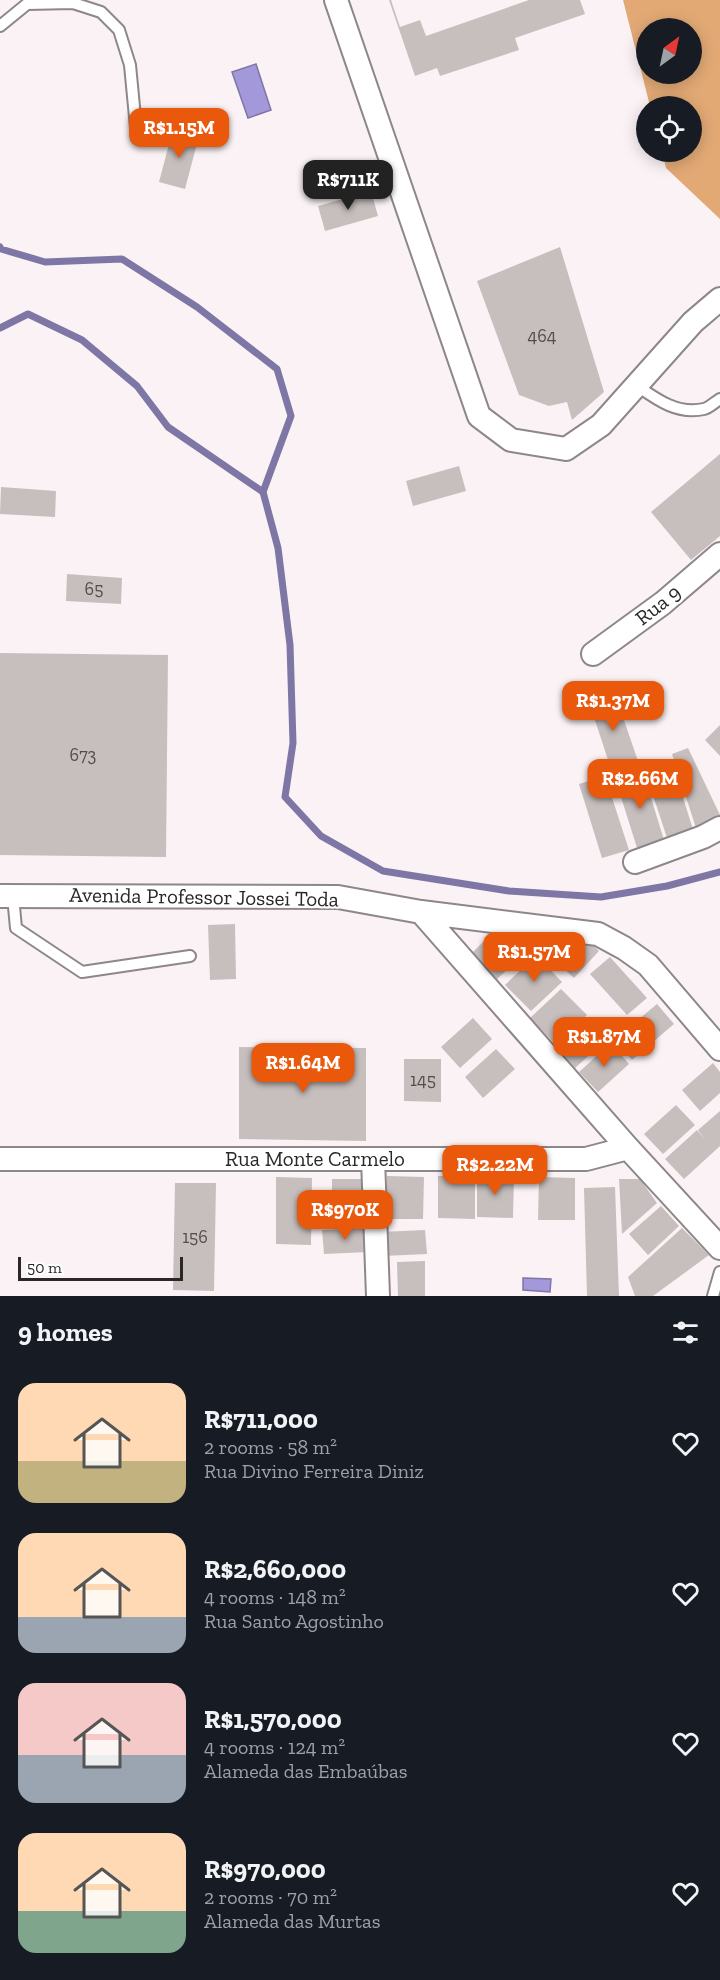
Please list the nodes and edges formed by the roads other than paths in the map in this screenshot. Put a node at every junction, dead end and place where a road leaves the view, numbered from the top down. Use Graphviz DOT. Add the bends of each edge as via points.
graph roads {
  1 [pos="336,0"];
  2 [pos="28,2"];
  3 [pos="0,26"];
  4 [pos="137,138"];
  5 [pos="720,299"];
  6 [pos="636,385"];
  7 [pos="720,399"];
  8 [pos="720,554"];
  9 [pos="593,654"];
  10 [pos="720,828"];
  11 [pos="635,862"];
  12 [pos="6,896"];
  13 [pos="421,912"];
  14 [pos="190,956"];
  15 [pos="720,1049"];
  16 [pos="628,1148"];
  17 [pos="0,1159"];
  18 [pos="373,1159"];
  19 [pos="720,1248"];
  20 [pos="720,1272"];
  21 [pos="378,1296"];
  22 [pos="713,1296"];
  1 -- 6 [label="street" via="479,416 511,440 566,449 601,425"];
  2 -- 3 [label="lane"];
  2 -- 4 [label="lane" via="73,3 101,12 119,30 130,65"];
  5 -- 6 [label="street" via="693,322"];
  6 -- 7 [label="lane" via="677,409 705,409"];
  8 -- 9 [label="street, Rua 9" via="663,603"];
  10 -- 11 [label="street"];
  12 -- 13 [label="street, Avenida Professor Jossei Toda" via="338,897"];
  12 -- 14 [label="lane" via="16,928 82,972"];
  13 -- 15 [label="street, Avenida Professor Jossei Toda" via="598,934 648,965"];
  13 -- 16 [label="street"];
  16 -- 18 [label="street, Rua Monte Carmelo" via="586,1159"];
  16 -- 19 [label="street"];
  17 -- 18 [label="street, Rua Monte Carmelo"];
  18 -- 21 [label="street"];
  20 -- 22 [label="lane"];
}
